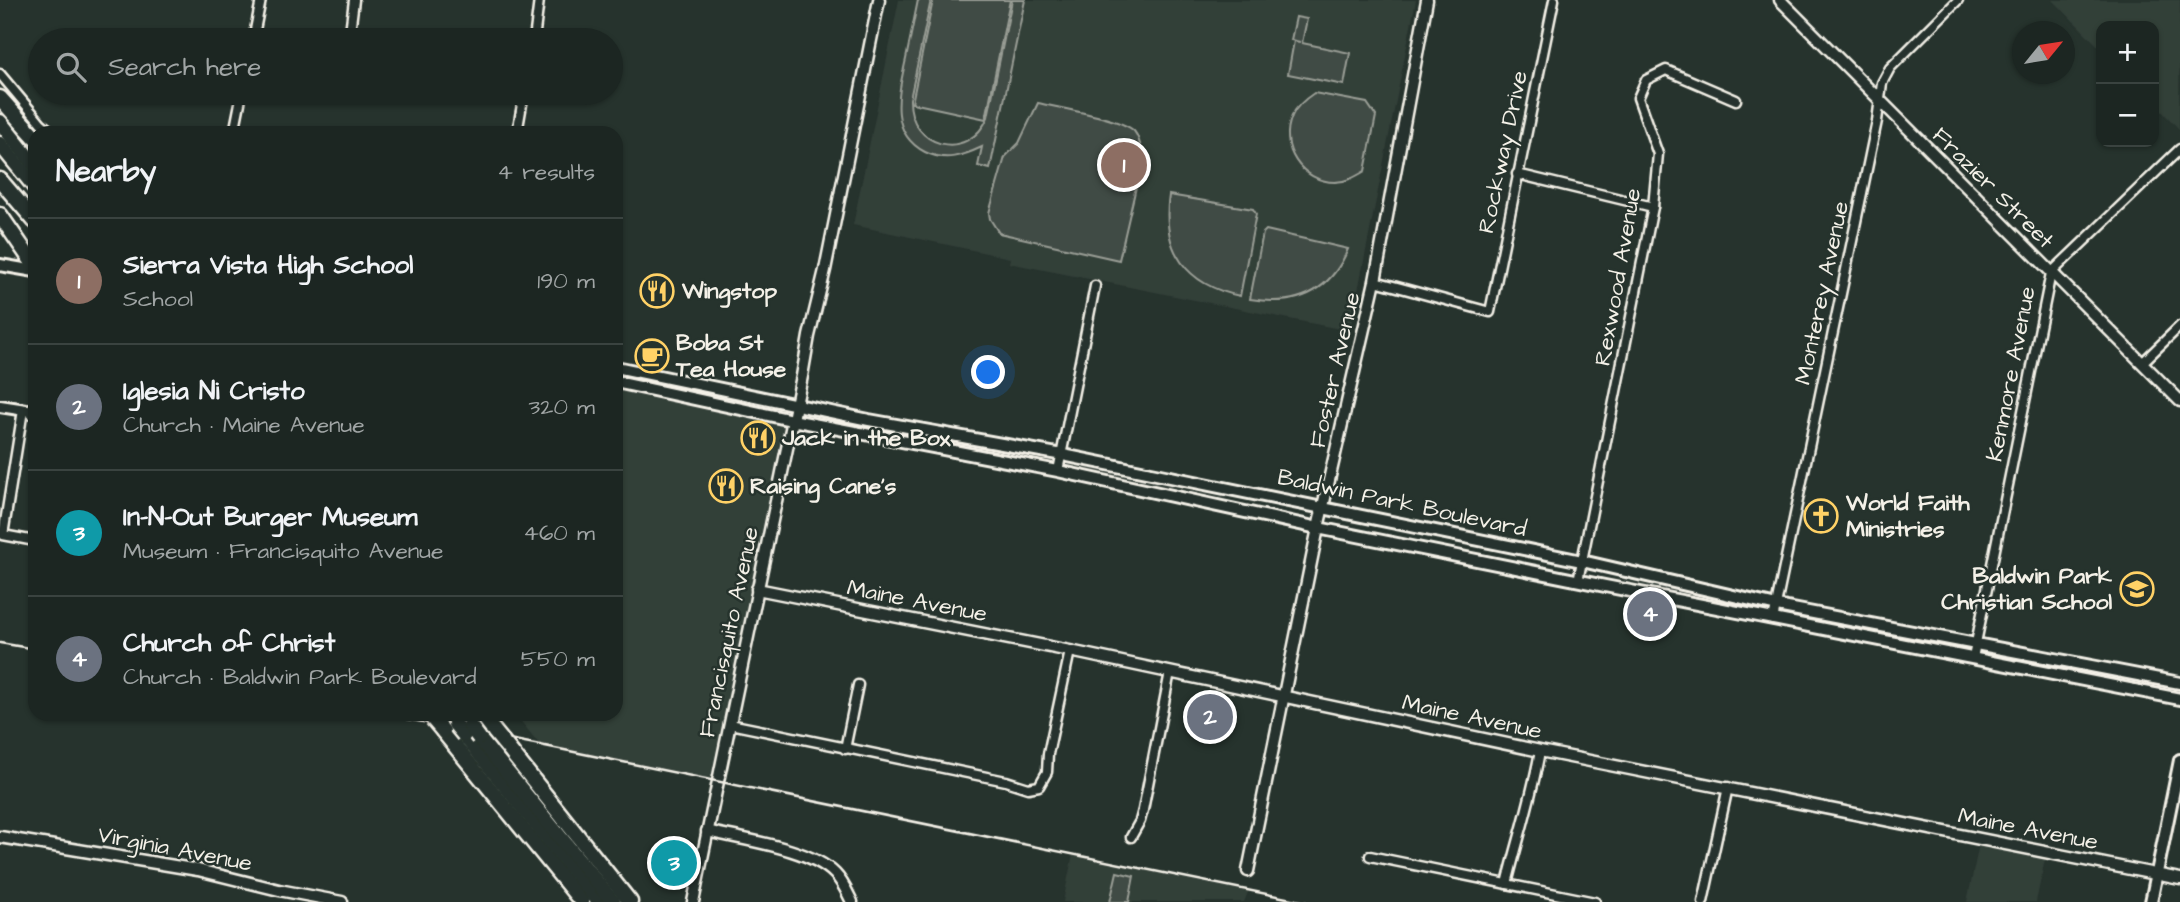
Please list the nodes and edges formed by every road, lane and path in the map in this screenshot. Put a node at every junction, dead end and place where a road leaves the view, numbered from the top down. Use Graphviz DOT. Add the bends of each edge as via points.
graph roads {
  1 [pos="261,0"];
  2 [pos="354,0"];
  3 [pos="539,0"];
  4 [pos="879,0"];
  5 [pos="1427,0"];
  6 [pos="1554,0"];
  7 [pos="1780,0"];
  8 [pos="1958,0"];
  9 [pos="255,28"];
  10 [pos="350,28"];
  11 [pos="536,28"];
  12 [pos="0,74"];
  13 [pos="0,99"];
  14 [pos="1735,100"];
  15 [pos="1880,101"];
  16 [pos="240,105"];
  17 [pos="522,105"];
  18 [pos="0,122"];
  19 [pos="45,126"];
  20 [pos="235,126"];
  21 [pos="518,126"];
  22 [pos="28,129"];
  23 [pos="0,144"];
  24 [pos="2180,149"];
  25 [pos="28,157"];
  26 [pos="1517,174"];
  27 [pos="28,178"];
  28 [pos="0,180"];
  29 [pos="1653,207"];
  30 [pos="28,213"];
  31 [pos="0,215"];
  32 [pos="28,258"];
  33 [pos="0,265"];
  34 [pos="28,268"];
  35 [pos="2051,273"];
  36 [pos="1375,281"];
  37 [pos="1095,286"];
  38 [pos="2180,326"];
  39 [pos="2142,363"];
  40 [pos="623,368"];
  41 [pos="677,380"];
  42 [pos="623,383"];
  43 [pos="623,384"];
  44 [pos="2180,401"];
  45 [pos="796,405"];
  46 [pos="0,406"];
  47 [pos="28,411"];
  48 [pos="792,420"];
  49 [pos="28,425"];
  50 [pos="1063,455"];
  51 [pos="1058,471"];
  52 [pos="1323,509"];
  53 [pos="1318,528"];
  54 [pos="28,540"];
  55 [pos="1582,561"];
  56 [pos="1578,581"];
  57 [pos="757,589"];
  58 [pos="1777,606"];
  59 [pos="1773,620"];
  60 [pos="1976,643"];
  61 [pos="1070,651"];
  62 [pos="1973,658"];
  63 [pos="1170,672"];
  64 [pos="2180,683"];
  65 [pos="858,685"];
  66 [pos="1283,696"];
  67 [pos="2180,699"];
  68 [pos="486,721"];
  69 [pos="454,724"];
  70 [pos="730,724"];
  71 [pos="845,749"];
  72 [pos="1540,751"];
  73 [pos="2180,760"];
  74 [pos="1728,787"];
  75 [pos="707,831"];
  76 [pos="0,837"];
  77 [pos="1130,837"];
  78 [pos="1370,856"];
  79 [pos="1248,871"];
  80 [pos="2157,875"];
  81 [pos="2180,879"];
  82 [pos="1507,884"];
  83 [pos="342,902"];
  84 [pos="582,902"];
  85 [pos="599,902"];
  86 [pos="613,902"];
  87 [pos="629,902"];
  88 [pos="693,902"];
  89 [pos="852,902"];
  90 [pos="1595,902"];
  91 [pos="1703,902"];
  92 [pos="2151,902"];
  1 -- 9 [label="street"];
  2 -- 10 [label="street"];
  3 -- 11 [label="street"];
  4 -- 45 [label="street, Francisquito Avenue"];
  5 -- 36 [label="street, Foster Avenue"];
  6 -- 26 [label="street, Rockway Drive"];
  7 -- 15 [label="street, Frazier Street"];
  8 -- 15 [label="street, Monterey Avenue" via="1890,68"];
  12 -- 19 [label="street"];
  13 -- 22 [label="highway"];
  14 -- 29 [label="street, Rexwood Avenue" via="1666,70 1646,80 1638,98 1658,154"];
  15 -- 35 [label="street, Frazier Street"];
  15 -- 58 [label="street, Monterey Avenue"];
  16 -- 20 [label="street"];
  17 -- 21 [label="street"];
  18 -- 25 [label="highway"];
  23 -- 27 [label="highway"];
  24 -- 35 [label="street, Kenmore Avenue"];
  26 -- 29 [label="street"];
  26 -- 36 [label="street, Rockway Drive" via="1490,312"];
  28 -- 30 [label="highway"];
  29 -- 55 [label="street, Rexwood Avenue"];
  31 -- 32 [label="highway"];
  33 -- 34 [label="main road"];
  35 -- 39 [label="street, Frazier Street"];
  35 -- 60 [label="street, Kenmore Avenue"];
  36 -- 52 [label="street, Foster Avenue"];
  37 -- 50 [label="street"];
  38 -- 39 [label="street"];
  39 -- 44 [label="street, Frazier Street"];
  40 -- 41 [label="main road, Baldwin Park Boulevard"];
  41 -- 42 [label="main road"];
  41 -- 45 [label="main road, Baldwin Park Boulevard"];
  43 -- 48 [label="main road, Baldwin Park Boulevard"];
  45 -- 48 [label="street, Francisquito Avenue"];
  45 -- 50 [label="main road, Baldwin Park Boulevard"];
  46 -- 47 [label="main road"];
  48 -- 51 [label="main road, Baldwin Park Boulevard"];
  48 -- 57 [label="street, Francisquito Avenue"];
  49 -- 54 [label="street" via="4,535"];
  50 -- 51 [label="street"];
  50 -- 52 [label="main road, Baldwin Park Boulevard"];
  51 -- 53 [label="main road, Baldwin Park Boulevard"];
  52 -- 53 [label="street, Foster Avenue"];
  52 -- 55 [label="main road, Baldwin Park Boulevard"];
  53 -- 56 [label="main road, Baldwin Park Boulevard"];
  53 -- 66 [label="street, Foster Avenue"];
  55 -- 56 [label="street, Rexwood Avenue"];
  55 -- 58 [label="main road, Baldwin Park Boulevard"];
  56 -- 59 [label="main road, Baldwin Park Boulevard"];
  57 -- 61 [label="street, Maine Avenue"];
  57 -- 70 [label="street, Francisquito Avenue"];
  58 -- 59 [label="street, Monterey Avenue"];
  58 -- 60 [label="main road, Baldwin Park Boulevard"];
  59 -- 62 [label="main road, Baldwin Park Boulevard"];
  60 -- 62 [label="street, Kenmore Avenue"];
  60 -- 64 [label="main road, Baldwin Park Boulevard"];
  61 -- 63 [label="street, Maine Avenue"];
  61 -- 71 [label="street" via="1047,772 1039,786 1028,788"];
  62 -- 67 [label="main road, Baldwin Park Boulevard"];
  63 -- 66 [label="street, Maine Avenue"];
  63 -- 77 [label="street" via="1143,810"];
  65 -- 71 [label="street"];
  66 -- 72 [label="street, Maine Avenue"];
  66 -- 79 [label="street, Foster Avenue"];
  68 -- 87 [label="highway"];
  69 -- 84 [label="highway"];
  69 -- 85 [label="highway"];
  69 -- 86 [label="highway"];
  70 -- 71 [label="street"];
  70 -- 75 [label="street, Francisquito Avenue"];
  72 -- 74 [label="street, Maine Avenue"];
  72 -- 82 [label="street"];
  73 -- 80 [label="main road"];
  74 -- 80 [label="street, Maine Avenue"];
  74 -- 91 [label="street"];
  75 -- 88 [label="street, Francisquito Avenue"];
  75 -- 89 [label="street" via="815,859 834,873"];
  76 -- 83 [label="street, Virginia Avenue" via="198,870"];
  78 -- 82 [label="street"];
  80 -- 81 [label="street, Maine Avenue"];
  80 -- 92 [label="main road"];
  82 -- 90 [label="street"];
}
